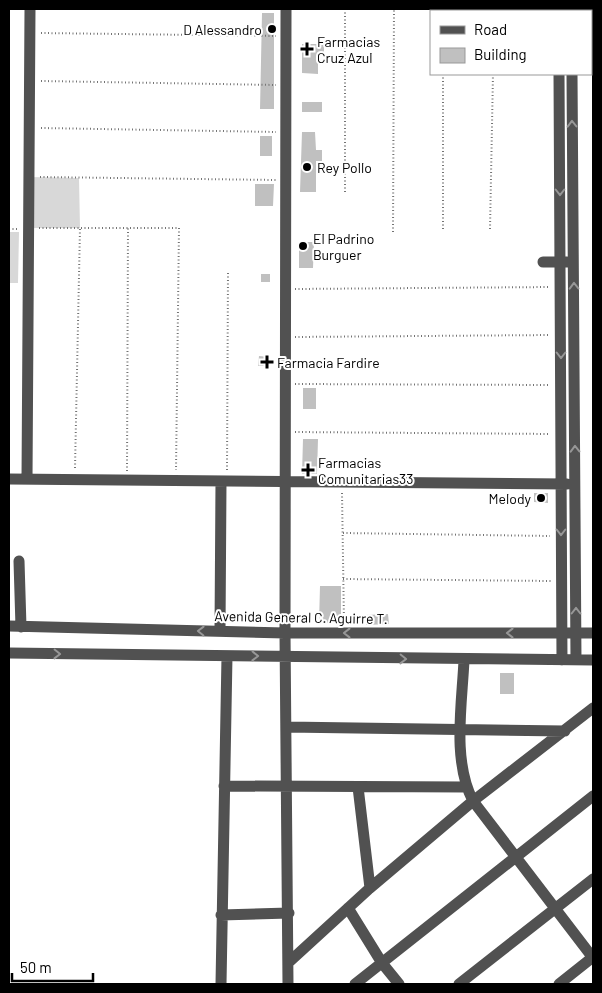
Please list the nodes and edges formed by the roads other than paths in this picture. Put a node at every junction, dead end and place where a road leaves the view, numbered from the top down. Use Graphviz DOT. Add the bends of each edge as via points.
graph roads {
  1 [pos="30,9"];
  2 [pos="286,9"];
  3 [pos="559,75"];
  4 [pos="572,75"];
  5 [pos="543,262"];
  6 [pos="560,262"];
  7 [pos="573,262"];
  8 [pos="9,479"];
  9 [pos="27,479"];
  10 [pos="224,482"];
  11 [pos="285,482"];
  12 [pos="561,484"];
  13 [pos="576,484"];
  14 [pos="19,561"];
  15 [pos="9,626"];
  16 [pos="21,627"];
  17 [pos="220,631"];
  18 [pos="285,632"];
  19 [pos="562,633"];
  20 [pos="576,633"];
  21 [pos="593,633"];
  22 [pos="9,654"];
  23 [pos="227,656"];
  24 [pos="285,656"];
  25 [pos="464,660"];
  26 [pos="562,660"];
  27 [pos="576,660"];
  28 [pos="593,660"];
  29 [pos="593,708"];
  30 [pos="287,727"];
  31 [pos="461,729"];
  32 [pos="565,731"];
  33 [pos="224,786"];
  34 [pos="358,787"];
  35 [pos="466,787"];
  36 [pos="286,788"];
  37 [pos="593,796"];
  38 [pos="473,801"];
  39 [pos="516,856"];
  40 [pos="593,879"];
  41 [pos="370,888"];
  42 [pos="348,908"];
  43 [pos="556,909"];
  44 [pos="289,913"];
  45 [pos="222,915"];
  46 [pos="593,957"];
  47 [pos="288,963"];
  48 [pos="382,963"];
  49 [pos="221,984"];
  50 [pos="288,984"];
  51 [pos="355,984"];
  52 [pos="399,984"];
  53 [pos="459,984"];
  54 [pos="559,984"];
  1 -- 9 [label="street"];
  2 -- 11 [label="street"];
  3 -- 6 [label="street, one-way"];
  7 -- 4 [label="street, one-way"];
  5 -- 6 [label="street"];
  6 -- 7 [label="street"];
  6 -- 12 [label="street, one-way"];
  13 -- 7 [label="street, one-way"];
  8 -- 9 [label="street"];
  9 -- 10 [label="street"];
  10 -- 11 [label="street"];
  10 -- 17 [label="street"];
  11 -- 12 [label="street"];
  11 -- 18 [label="street"];
  12 -- 13 [label="street"];
  12 -- 19 [label="street, one-way"];
  20 -- 13 [label="street, one-way"];
  14 -- 16 [label="street"];
  15 -- 16 [label="street, Avenida General C. Aguirre T."];
  17 -- 16 [label="street, Avenida General C. Aguirre T., one-way"];
  17 -- 18 [label="street, Avenida General C. Aguirre T."];
  19 -- 18 [label="street, Avenida General C. Aguirre T., one-way"];
  18 -- 24 [label="street"];
  19 -- 20 [label="street, Avenida General C. Aguirre T."];
  19 -- 26 [label="street"];
  20 -- 21 [label="street, Avenida General C. Aguirre T."];
  20 -- 27 [label="street"];
  22 -- 23 [label="street, one-way"];
  23 -- 24 [label="street, one-way"];
  23 -- 33 [label="street"];
  24 -- 25 [label="street, one-way"];
  24 -- 30 [label="street"];
  25 -- 26 [label="street"];
  25 -- 31 [label="street"];
  26 -- 27 [label="street"];
  27 -- 28 [label="street"];
  29 -- 32 [label="street"];
  30 -- 31 [label="street"];
  30 -- 36 [label="street"];
  31 -- 32 [label="street"];
  31 -- 35 [label="street"];
  32 -- 38 [label="street"];
  33 -- 36 [label="street"];
  33 -- 45 [label="street"];
  34 -- 35 [label="street"];
  34 -- 36 [label="street"];
  34 -- 41 [label="street"];
  35 -- 38 [label="street"];
  36 -- 44 [label="street"];
  37 -- 39 [label="street"];
  38 -- 39 [label="street"];
  38 -- 41 [label="street"];
  39 -- 43 [label="street"];
  39 -- 48 [label="street"];
  40 -- 43 [label="street"];
  41 -- 42 [label="street"];
  42 -- 47 [label="street"];
  42 -- 48 [label="street"];
  43 -- 46 [label="street"];
  43 -- 53 [label="street"];
  44 -- 45 [label="street"];
  44 -- 47 [label="street"];
  45 -- 49 [label="street"];
  46 -- 54 [label="street"];
  47 -- 50 [label="street"];
  48 -- 51 [label="street"];
  48 -- 52 [label="street"];
}
